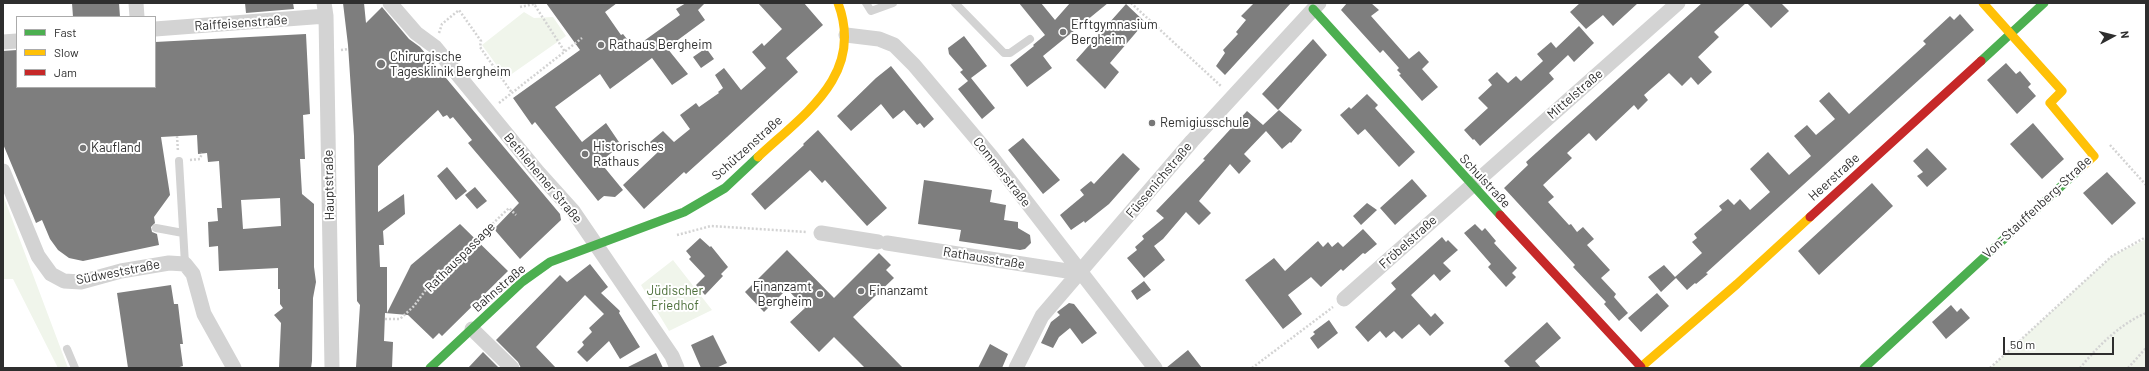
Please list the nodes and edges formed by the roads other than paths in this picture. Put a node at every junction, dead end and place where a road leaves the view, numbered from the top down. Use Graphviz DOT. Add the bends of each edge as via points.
graph roads {
  1 [pos="136,3"];
  2 [pos="390,3"];
  3 [pos="838,3"];
  4 [pos="866,3"];
  5 [pos="894,3"];
  6 [pos="955,3"];
  7 [pos="1678,3"];
  8 [pos="1983,3"];
  9 [pos="2044,3"];
  10 [pos="1316,6"];
  11 [pos="325,10"];
  12 [pos="137,16"];
  13 [pos="156,29"];
  14 [pos="2012,34"];
  15 [pos="846,35"];
  16 [pos="1030,39"];
  17 [pos="16,41"];
  18 [pos="3,42"];
  19 [pos="179,161"];
  20 [pos="3,171"];
  21 [pos="1472,185"];
  22 [pos="156,228"];
  23 [pos="183,233"];
  24 [pos="821,233"];
  25 [pos="597,244"];
  26 [pos="185,264"];
  27 [pos="1080,273"];
  28 [pos="1344,299"];
  29 [pos="472,329"];
  30 [pos="67,349"];
  31 [pos="228,366"];
  32 [pos="1643,367"];
  33 [pos="75,368"];
  34 [pos="332,368"];
  35 [pos="430,368"];
  36 [pos="512,368"];
  37 [pos="677,368"];
  38 [pos="1016,368"];
  39 [pos="1155,368"];
  40 [pos="1864,368"];
  1 -- 12 [label="street"];
  2 -- 25 [label="street, Bethlehemer Straße" via="416,33 435,47 573,211"];
  3 -- 15 [label="street"];
  4 -- 5 [label="lane" via="871,11"];
  6 -- 16 [label="lane" via="1004,53 1010,53"];
  7 -- 21 [label="street, Mittelstraße"];
  8 -- 14 [label="street"];
  9 -- 14 [label="street, Heerstraße"];
  10 -- 21 [label="street, Schulstraße"];
  10 -- 27 [label="street, Füssenichstraße" via="1192,141"];
  11 -- 13 [label="street, Raiffeisenstraße"];
  11 -- 34 [label="street, Hauptstraße"];
  14 -- 32 [label="street, Heerstraße"];
  14 -- 40 [label="street, Von-Stauffenberg-Straße" via="2062,91 2050,103 2094,156"];
  15 -- 25 [label="street, Schützenstraße" via="843,61 834,83 724,188 684,212"];
  15 -- 27 [label="street, Commerstraße" via="878,39 894,45 914,65 991,156"];
  17 -- 18 [label="street"];
  19 -- 23 [label="lane"];
  20 -- 26 [label="street, Südweststraße" via="38,256 51,274 64,282 81,282 121,271 169,263"];
  21 -- 28 [label="street, Fröbelstraße"];
  21 -- 32 [label="street, Schulstraße"];
  22 -- 23 [label="lane"];
  23 -- 26 [label="lane"];
  24 -- 27 [label="street, Rathausstraße"];
  25 -- 29 [label="street, Bahnstraße" via="550,262 522,282"];
  25 -- 37 [label="street, Bethlehemer Straße" via="672,356"];
  26 -- 31 [label="street" via="193,274 204,314"];
  27 -- 38 [label="street, Füssenichstraße" via="1042,316"];
  27 -- 39 [label="street, Commerstraße"];
  29 -- 35 [label="street, Bahnstraße"];
  29 -- 36 [label="street"];
  30 -- 33 [label="lane"];
}
